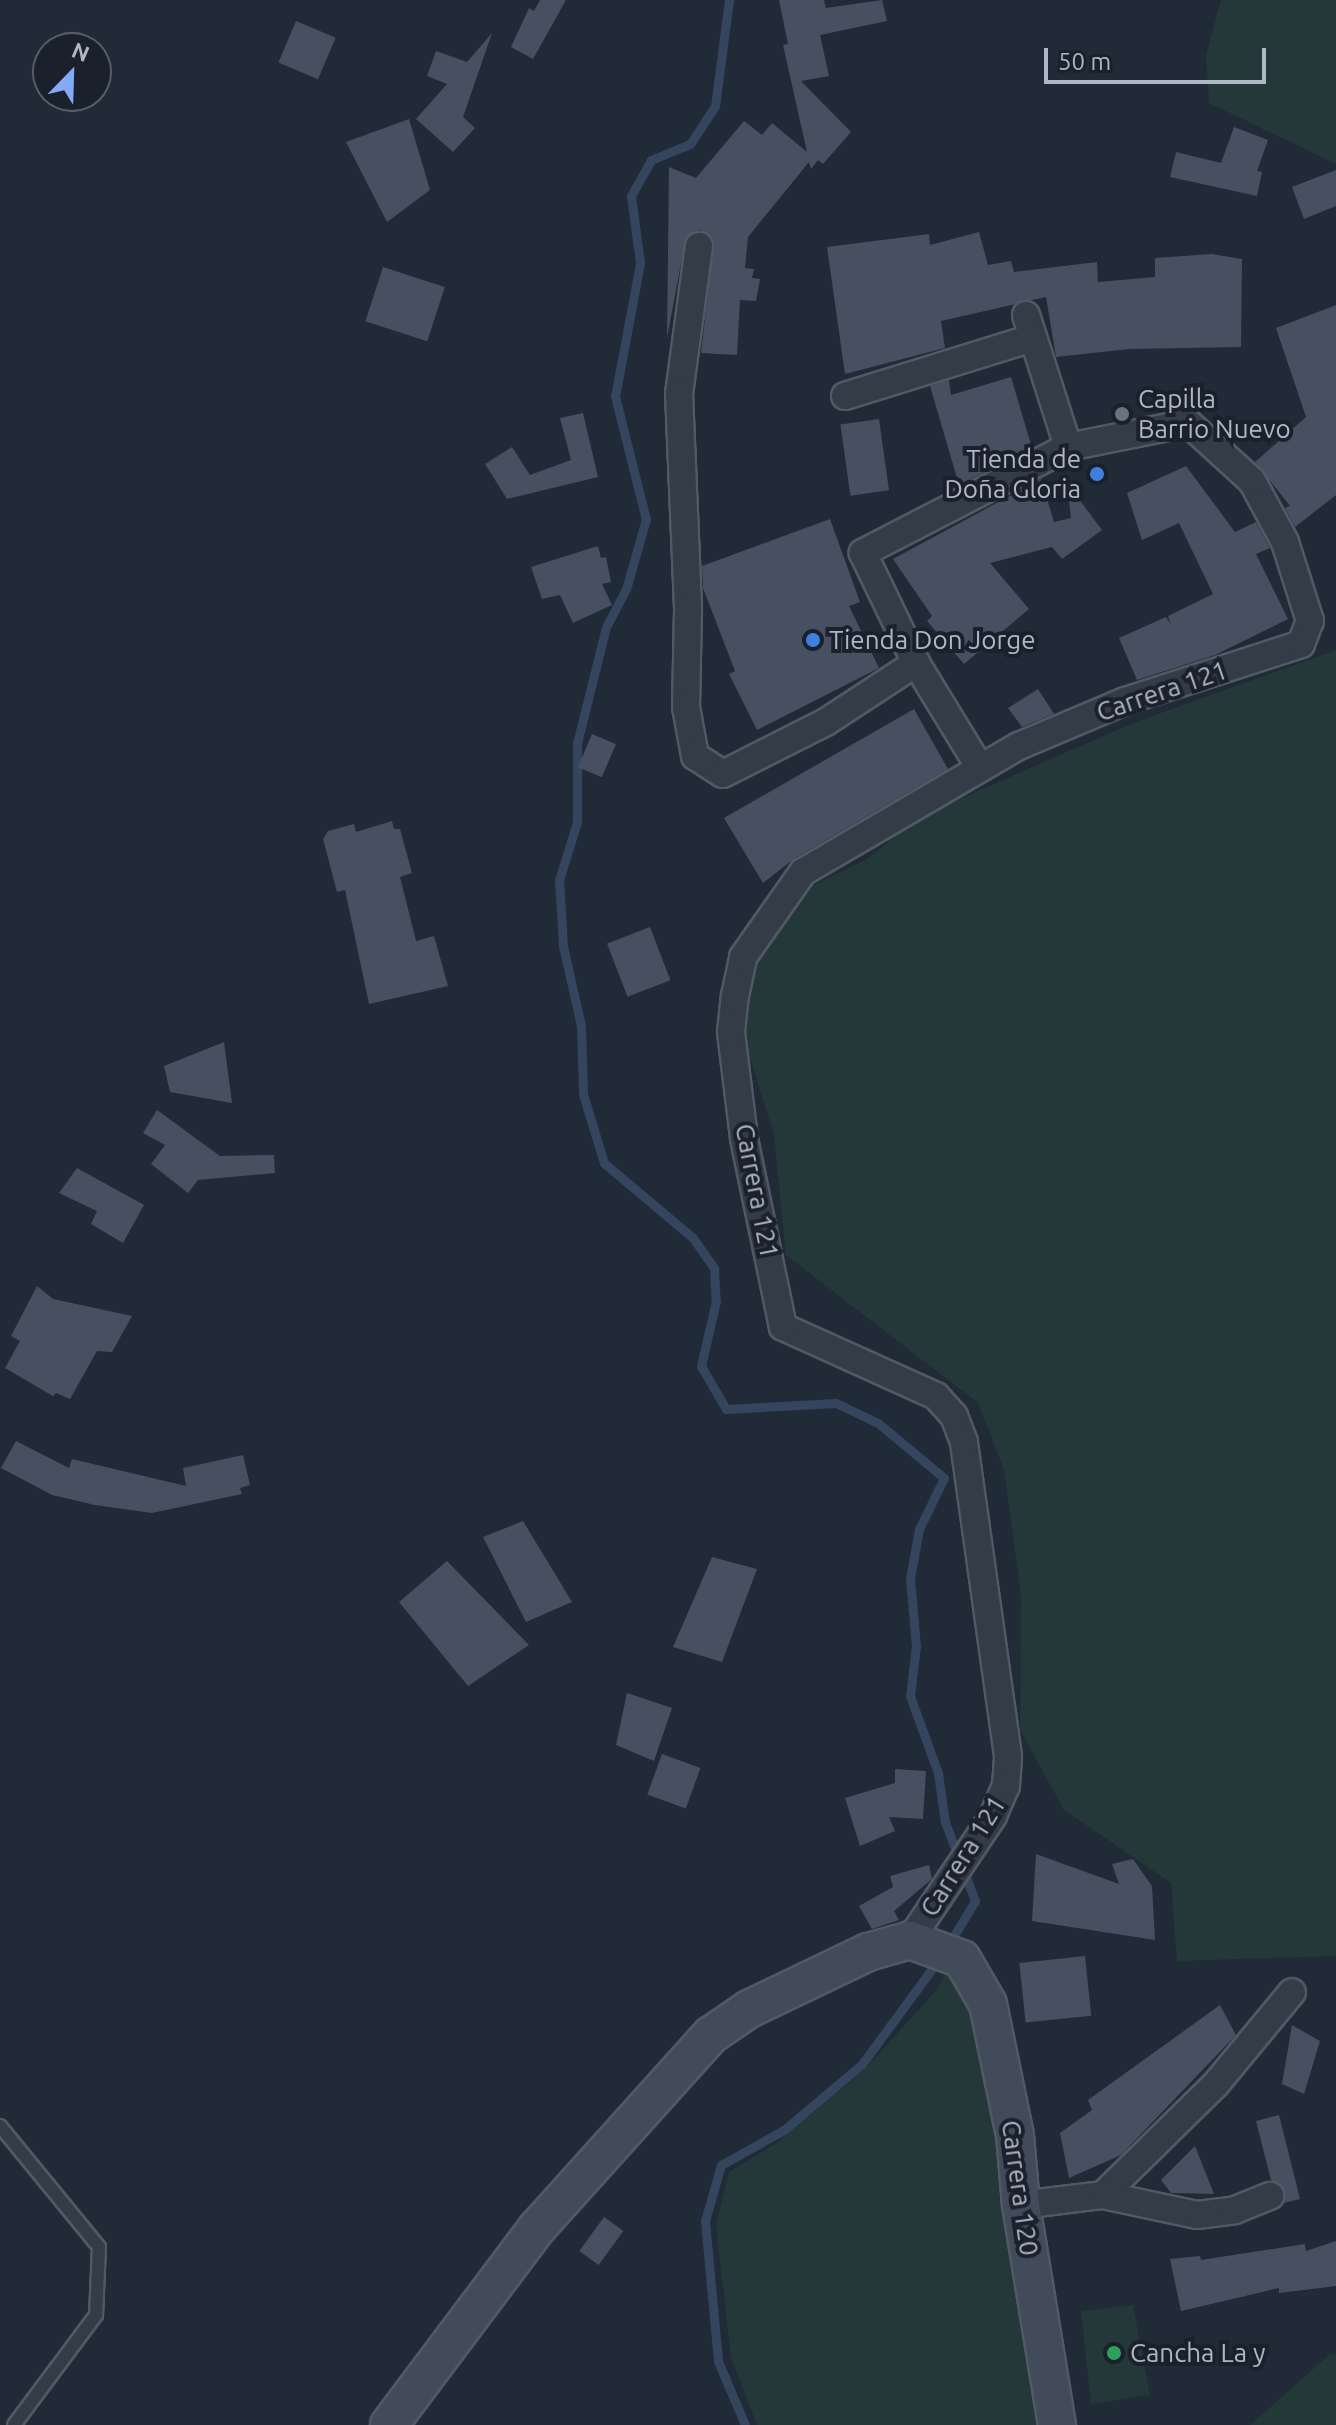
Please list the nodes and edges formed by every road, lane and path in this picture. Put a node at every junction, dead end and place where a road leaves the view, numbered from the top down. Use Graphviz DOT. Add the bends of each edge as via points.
graph roads {
  1 [pos="699,246"];
  2 [pos="845,396"];
  3 [pos="1068,447"];
  4 [pos="916,663"];
  5 [pos="980,768"];
  6 [pos="917,1941"];
  7 [pos="1292,1992"];
  8 [pos="0,2126"];
  9 [pos="1103,2195"];
  10 [pos="1270,2196"];
  11 [pos="1021,2205"];
  12 [pos="14,2425"];
  13 [pos="389,2425"];
  14 [pos="1057,2425"];
  1 -- 4 [label="street" via="679,393 688,611 686,707 695,756 723,774 826,722"];
  2 -- 3 [label="street" via="1029,327"];
  3 -- 4 [label="street" via="863,553"];
  3 -- 5 [label="street, Carrera 121" via="1188,423 1252,481 1285,542 1310,621 1301,644 1113,706"];
  4 -- 5 [label="street"];
  5 -- 6 [label="street, Carrera 121" via="803,872 743,957 731,1032 744,1138 783,1327 936,1396 954,1416 964,1442 1008,1756 1006,1786"];
  6 -- 11 [label="street, Carrera 120" via="962,1959 988,2004 1015,2135"];
  6 -- 13 [label="street" via="868,1952 749,2009 711,2035 537,2228"];
  7 -- 9 [label="street" via="1216,2084"];
  8 -- 12 [label="lane" via="99,2247 96,2315"];
  9 -- 10 [label="street" via="1197,2215 1235,2210"];
  9 -- 11 [label="street"];
  11 -- 14 [label="street, Carrera 120"];
}
